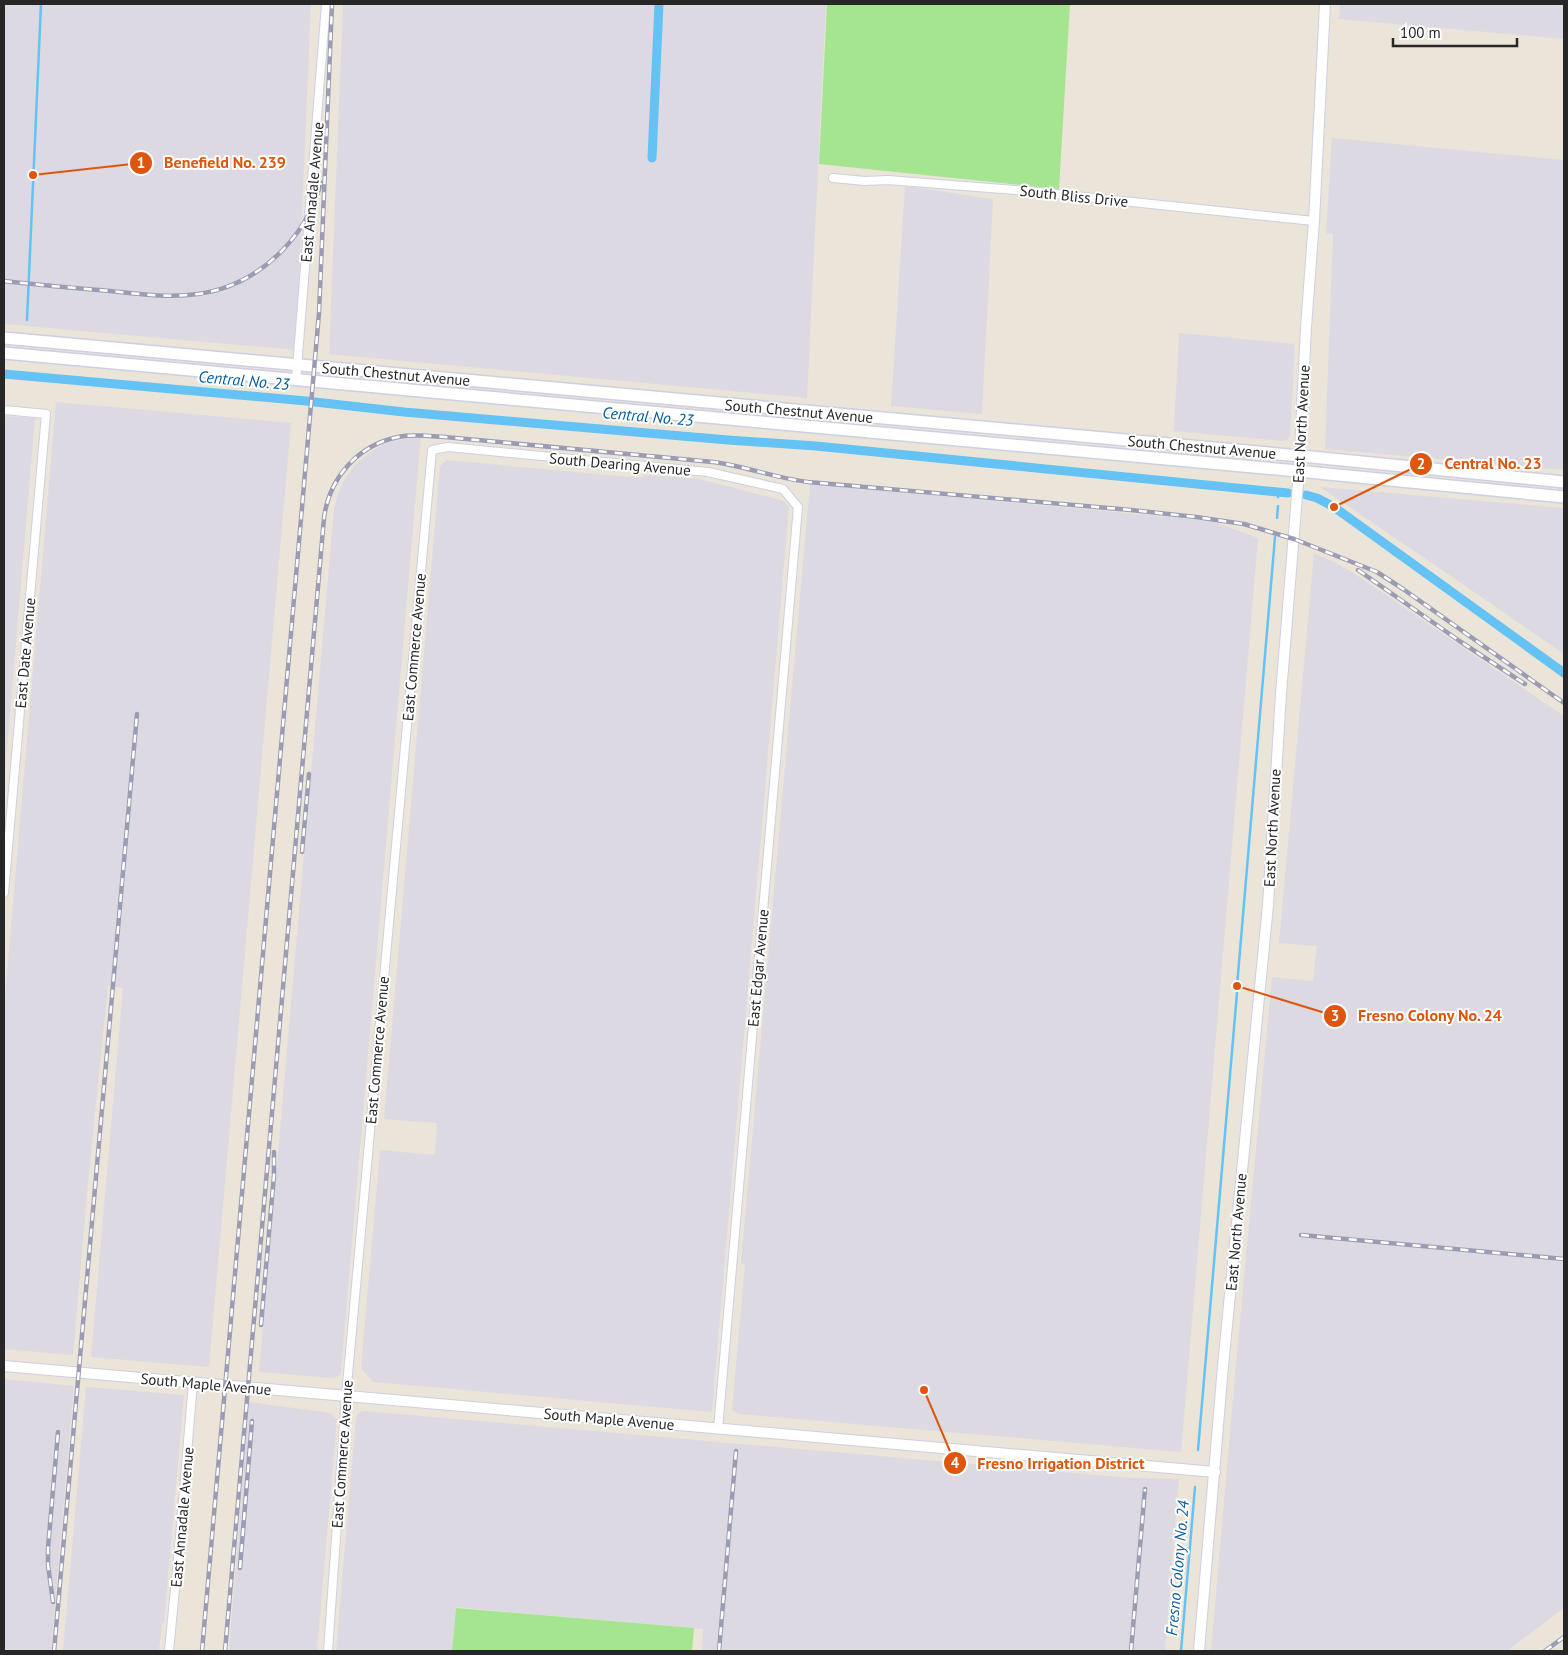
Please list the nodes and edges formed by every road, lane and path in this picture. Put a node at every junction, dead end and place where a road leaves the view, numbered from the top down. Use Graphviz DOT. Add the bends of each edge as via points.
graph roads {
  1 [pos="326,4"];
  2 [pos="1325,4"];
  3 [pos="833,178"];
  4 [pos="1314,221"];
  5 [pos="4,338"];
  6 [pos="4,353"];
  7 [pos="297,365"];
  8 [pos="296,380"];
  9 [pos="4,410"];
  10 [pos="807,411"];
  11 [pos="806,426"];
  12 [pos="432,450"];
  13 [pos="1300,456"];
  14 [pos="1299,472"];
  15 [pos="1564,482"];
  16 [pos="1564,497"];
  17 [pos="798,507"];
  18 [pos="4,893"];
  19 [pos="4,1366"];
  20 [pos="193,1382"];
  21 [pos="346,1396"];
  22 [pos="718,1429"];
  23 [pos="1215,1472"];
  24 [pos="169,1651"];
  25 [pos="328,1651"];
  26 [pos="1199,1651"];
  1 -- 7 [label="street, East Annadale Avenue"];
  2 -- 4 [label="street, East North Avenue"];
  3 -- 4 [label="street, South Bliss Drive" via="1027,191"];
  4 -- 13 [label="street, East North Avenue"];
  5 -- 7 [label="main road, South Chestnut Avenue"];
  6 -- 8 [label="main road, South Chestnut Avenue"];
  7 -- 8 [label="street, East Annadale Avenue"];
  7 -- 10 [label="main road, South Chestnut Avenue"];
  8 -- 11 [label="main road, South Chestnut Avenue"];
  9 -- 18 [label="street, East Date Avenue" via="46,414"];
  10 -- 11 [label="main road"];
  10 -- 13 [label="main road, South Chestnut Avenue"];
  11 -- 14 [label="main road, South Chestnut Avenue"];
  12 -- 17 [label="street, South Dearing Avenue" via="448,447 708,472 782,489"];
  12 -- 21 [label="street, East Commerce Avenue"];
  13 -- 14 [label="street, East North Avenue"];
  13 -- 15 [label="main road, South Chestnut Avenue"];
  14 -- 16 [label="main road, South Chestnut Avenue"];
  14 -- 23 [label="street, East North Avenue" via="1265,943"];
  17 -- 22 [label="street, East Edgar Avenue"];
  19 -- 20 [label="street, South Maple Avenue"];
  20 -- 21 [label="street, South Maple Avenue"];
  20 -- 24 [label="street, East Annadale Avenue"];
  21 -- 22 [label="street, South Maple Avenue"];
  21 -- 25 [label="street, East Commerce Avenue"];
  22 -- 23 [label="street, South Maple Avenue"];
  23 -- 26 [label="street, East North Avenue"];
}
